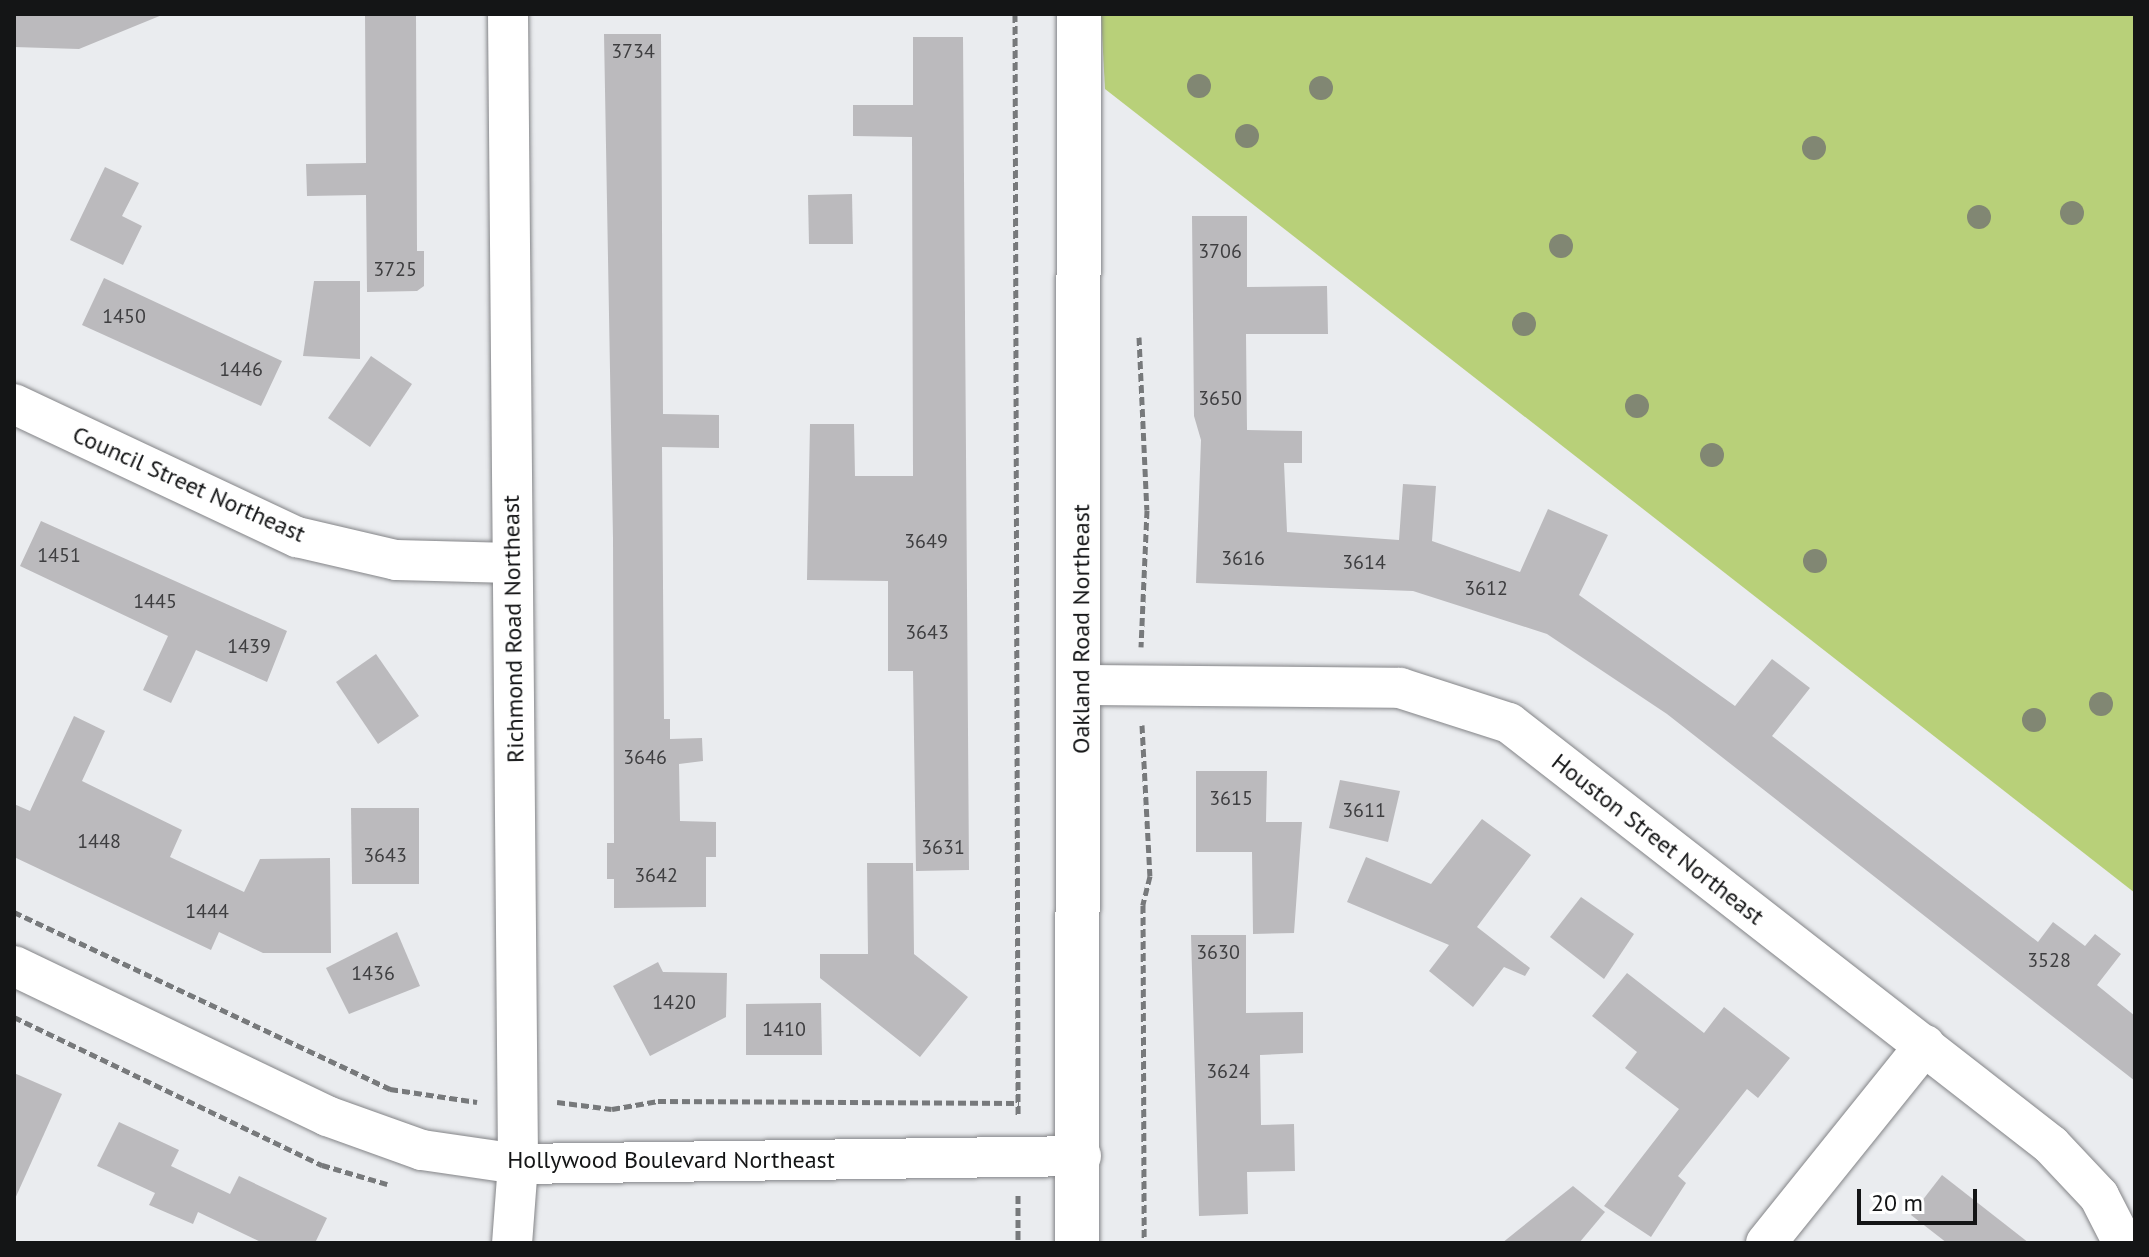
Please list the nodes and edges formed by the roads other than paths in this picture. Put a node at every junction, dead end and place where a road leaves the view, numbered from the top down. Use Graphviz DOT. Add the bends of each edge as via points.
graph roads {
  1 [pos="508,14"];
  2 [pos="1079,14"];
  3 [pos="14,404"];
  4 [pos="512,563"];
  5 [pos="1082,685"];
  6 [pos="14,966"];
  7 [pos="1925,1045"];
  8 [pos="1081,1156"];
  9 [pos="518,1164"];
  10 [pos="512,1243"];
  11 [pos="1077,1243"];
  12 [pos="1766,1243"];
  13 [pos="2123,1243"];
  1 -- 4 [label="street, Richmond Road Northeast"];
  2 -- 5 [label="main road, Oakland Road Northeast"];
  3 -- 4 [label="street, Council Street Northeast" via="297,537 396,560"];
  4 -- 9 [label="street, Richmond Road Northeast"];
  5 -- 7 [label="street, Houston Street Northeast" via="1400,688 1509,723"];
  5 -- 8 [label="main road, Oakland Road Northeast"];
  6 -- 9 [label="street, Hollywood Boulevard Northeast" via="327,1116 422,1150"];
  7 -- 12 [label="street"];
  7 -- 13 [label="street, Houston Street Northeast" via="2051,1145 2099,1196"];
  8 -- 9 [label="street, Hollywood Boulevard Northeast"];
  8 -- 11 [label="main road, Oakland Road Northeast"];
  9 -- 10 [label="street, Richmond Road Northeast"];
}
